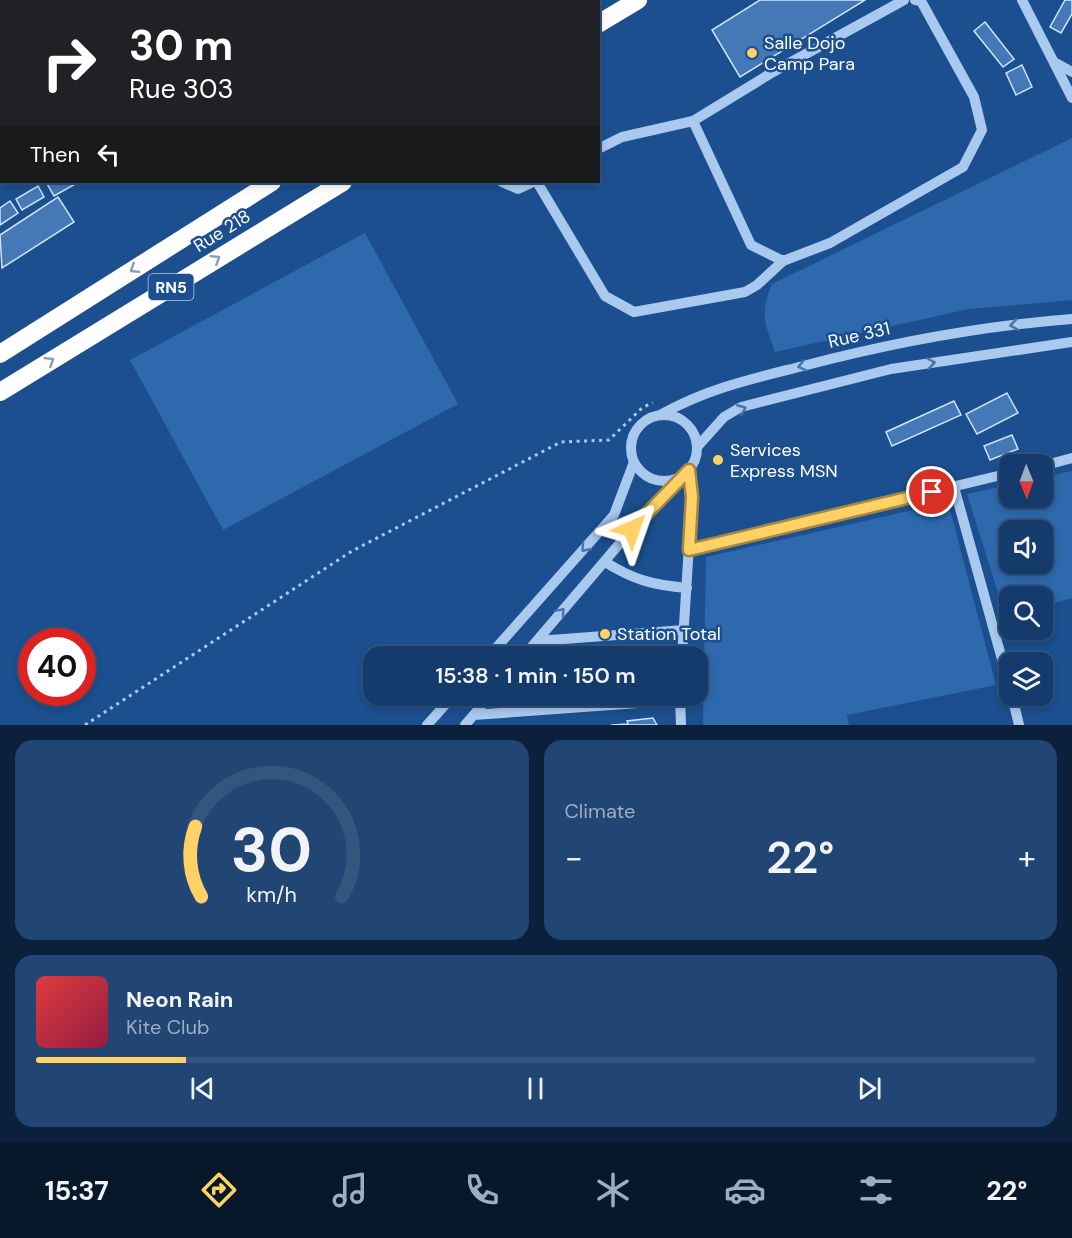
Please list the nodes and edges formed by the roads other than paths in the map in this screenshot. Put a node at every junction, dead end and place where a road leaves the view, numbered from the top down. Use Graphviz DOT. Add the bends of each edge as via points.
graph roads {
  1 [pos="638,0"];
  2 [pos="904,0"];
  3 [pos="915,0"];
  4 [pos="1022,0"];
  5 [pos="600,23"];
  6 [pos="1053,61"];
  7 [pos="1072,72"];
  8 [pos="1072,98"];
  9 [pos="693,121"];
  10 [pos="600,148"];
  11 [pos="270,183"];
  12 [pos="341,183"];
  13 [pos="504,183"];
  14 [pos="533,183"];
  15 [pos="536,183"];
  16 [pos="783,261"];
  17 [pos="1072,319"];
  18 [pos="1072,342"];
  19 [pos="0,354"];
  20 [pos="0,392"];
  21 [pos="662,414"];
  22 [pos="698,446"];
  23 [pos="1072,458"];
  24 [pos="634,462"];
  25 [pos="1053,463"];
  26 [pos="689,470"];
  27 [pos="999,477"];
  28 [pos="680,478"];
  29 [pos="954,487"];
  30 [pos="689,550"];
  31 [pos="604,562"];
  32 [pos="687,588"];
  33 [pos="684,630"];
  34 [pos="537,641"];
  35 [pos="498,646"];
  36 [pos="533,646"];
  37 [pos="683,646"];
  38 [pos="1000,652"];
  39 [pos="444,706"];
  40 [pos="482,706"];
  41 [pos="583,706"];
  42 [pos="680,706"];
  43 [pos="1015,706"];
  44 [pos="474,715"];
  45 [pos="427,725"];
  46 [pos="465,725"];
  47 [pos="681,725"];
  48 [pos="1020,725"];
  1 -- 5 [label="highway"];
  2 -- 9 [label="street"];
  3 -- 16 [label="street" via="921,1 974,97 982,130 963,167 830,243"];
  4 -- 6 [label="street"];
  6 -- 7 [label="street"];
  6 -- 8 [label="street"];
  9 -- 10 [label="street" via="622,137"];
  9 -- 16 [label="street" via="751,245"];
  11 -- 19 [label="highway, Rue 218 / RN5, one-way"];
  20 -- 12 [label="highway, Rue 218 / RN5, one-way"];
  13 -- 14 [label="street" via="518,189"];
  15 -- 16 [label="street" via="605,296 634,312 745,292"];
  17 -- 21 [label="street, Rue 331, one-way" via="885,345 723,386 695,395"];
  22 -- 18 [label="street, one-way" via="724,417 741,408 891,369"];
  21 -- 22 [label="street" via="686,423"];
  21 -- 24 [label="street" via="649,418 635,431 630,450"];
  22 -- 26 [label="street"];
  23 -- 25 [label="street"];
  24 -- 28 [label="street" via="641,473 653,479"];
  24 -- 35 [label="street, one-way" via="614,516"];
  26 -- 28 [label="street"];
  26 -- 30 [label="street"];
  27 -- 29 [label="street"];
  28 -- 31 [label="street"];
  29 -- 30 [label="street"];
  29 -- 38 [label="street"];
  30 -- 32 [label="street"];
  31 -- 32 [label="street" via="632,579"];
  34 -- 31 [label="street, one-way"];
  32 -- 33 [label="street"];
  33 -- 34 [label="street"];
  33 -- 37 [label="street"];
  34 -- 36 [label="street"];
  39 -- 45 [label="street"];
  40 -- 44 [label="street"];
  41 -- 44 [label="street"];
  42 -- 47 [label="street"];
  43 -- 48 [label="street"];
  44 -- 46 [label="street"];
}
